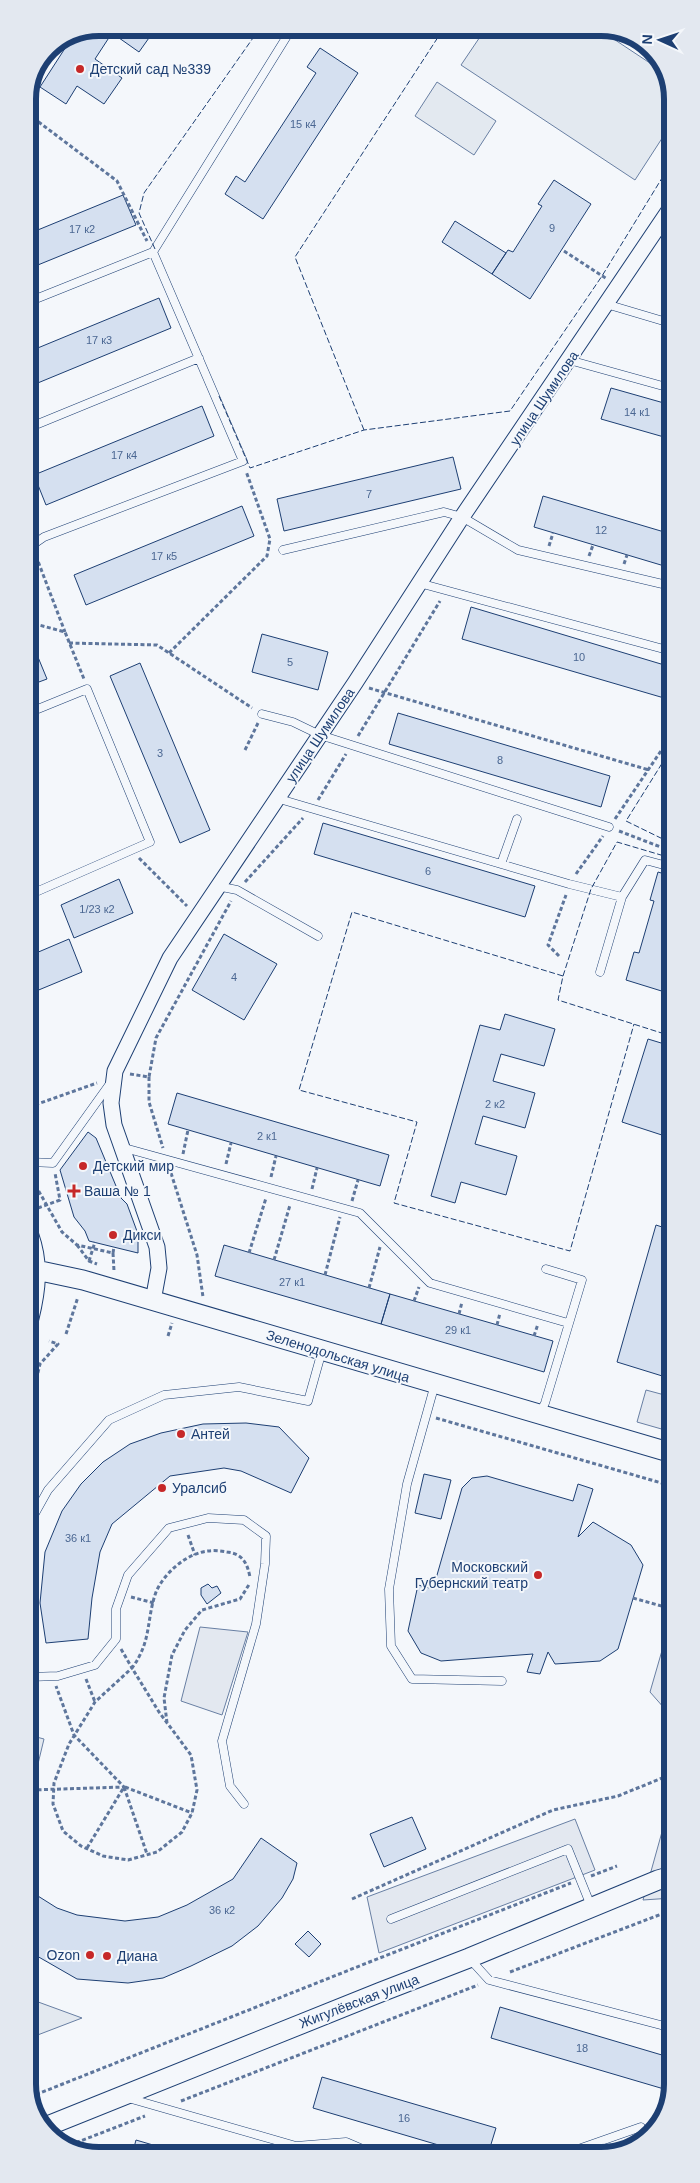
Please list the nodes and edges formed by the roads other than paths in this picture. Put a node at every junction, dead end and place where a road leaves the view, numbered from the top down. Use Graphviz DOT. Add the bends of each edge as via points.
graph roads {
  1 [pos="287,36"];
  2 [pos="664,218"];
  3 [pos="153,252"];
  4 [pos="36,299"];
  5 [pos="606,304"];
  6 [pos="664,321"];
  7 [pos="199,358"];
  8 [pos="569,360"];
  9 [pos="664,386"];
  10 [pos="36,425"];
  11 [pos="462,518"];
  12 [pos="36,542"];
  13 [pos="283,550"];
  14 [pos="420,584"];
  15 [pos="664,584"];
  16 [pos="664,649"];
  17 [pos="36,710"];
  18 [pos="262,714"];
  19 [pos="320,735"];
  20 [pos="276,798"];
  21 [pos="517,820"];
  22 [pos="610,827"];
  23 [pos="501,864"];
  24 [pos="664,865"];
  25 [pos="217,886"];
  26 [pos="36,892"];
  27 [pos="622,897"];
  28 [pos="318,936"];
  29 [pos="600,972"];
  30 [pos="115,1071"];
  31 [pos="121,1147"];
  32 [pos="36,1162"];
  33 [pos="546,1269"];
  34 [pos="36,1270"];
  35 [pos="153,1301"];
  36 [pos="568,1322"];
  37 [pos="322,1351"];
  38 [pos="435,1384"];
  39 [pos="539,1415"];
  40 [pos="664,1451"];
  41 [pos="36,1511"];
  42 [pos="36,1677"];
  43 [pos="502,1681"];
  44 [pos="244,1804"];
  45 [pos="664,1878"];
  46 [pos="592,1908"];
  47 [pos="391,1919"];
  48 [pos="469,1958"];
  49 [pos="664,2026"];
  50 [pos="121,2096"];
  51 [pos="52,2124"];
  52 [pos="641,2128"];
  53 [pos="358,2147"];
  54 [pos="585,2147"];
  1 -- 3 [label="lane"];
  2 -- 5 [label="street, улица Шумилова"];
  3 -- 4 [label="lane"];
  3 -- 7 [label="lane"];
  5 -- 6 [label="lane"];
  5 -- 8 [label="street, улица Шумилова"];
  7 -- 10 [label="lane"];
  7 -- 12 [label="lane" via="243,461"];
  8 -- 9 [label="lane"];
  8 -- 11 [label="street, улица Шумилова"];
  11 -- 13 [label="lane" via="444,512"];
  11 -- 14 [label="street, улица Шумилова"];
  11 -- 15 [label="lane" via="518,550"];
  14 -- 16 [label="lane"];
  14 -- 19 [label="street, улица Шумилова"];
  17 -- 26 [label="lane" via="88,689 150,842"];
  18 -- 19 [label="lane" via="293,722"];
  19 -- 20 [label="street, улица Шумилова"];
  19 -- 22 [label="lane"];
  20 -- 23 [label="lane"];
  20 -- 25 [label="street, улица Шумилова"];
  21 -- 23 [label="lane"];
  23 -- 27 [label="lane"];
  24 -- 27 [label="lane" via="645,860"];
  25 -- 28 [label="lane" via="237,890"];
  25 -- 30 [label="street, улица Шумилова" via="170,958"];
  27 -- 29 [label="lane"];
  30 -- 31 [label="street, улица Шумилова" via="111,1103"];
  30 -- 32 [label="lane" via="108,1090 53,1163"];
  31 -- 35 [label="street, улица Шумилова" via="157,1247 159,1268"];
  31 -- 36 [label="lane" via="360,1213 430,1283"];
  33 -- 36 [label="lane" via="582,1280"];
  34 -- 35 [label="street, Зеленодольская улица"];
  35 -- 37 [label="street, Зеленодольская улица"];
  36 -- 39 [label="lane"];
  37 -- 38 [label="street, Зеленодольская улица"];
  37 -- 41 [label="lane" via="308,1401 239,1387 164,1396 109,1420 48,1490"];
  38 -- 39 [label="street, Зеленодольская улица"];
  38 -- 43 [label="lane" via="407,1484 389,1589 391,1646 412,1679"];
  39 -- 40 [label="street, Зеленодольская улица"];
  42 -- 44 [label="lane" via="53,1676 95,1665 116,1639 116,1610 128,1576 169,1528 208,1518 244,1520 266,1536 265,1564 256,1624 222,1741 230,1786"];
  45 -- 46 [label="street, Жигулёвская улица"];
  46 -- 47 [label="lane" via="568,1849"];
  46 -- 48 [label="street, Жигулёвская улица"];
  48 -- 49 [label="lane" via="489,1980"];
  48 -- 50 [label="street, Жигулёвская улица"];
  50 -- 51 [label="street, Жигулёвская улица"];
  50 -- 53 [label="lane" via="296,2146 346,2142"];
  52 -- 54 [label="lane"];
}
